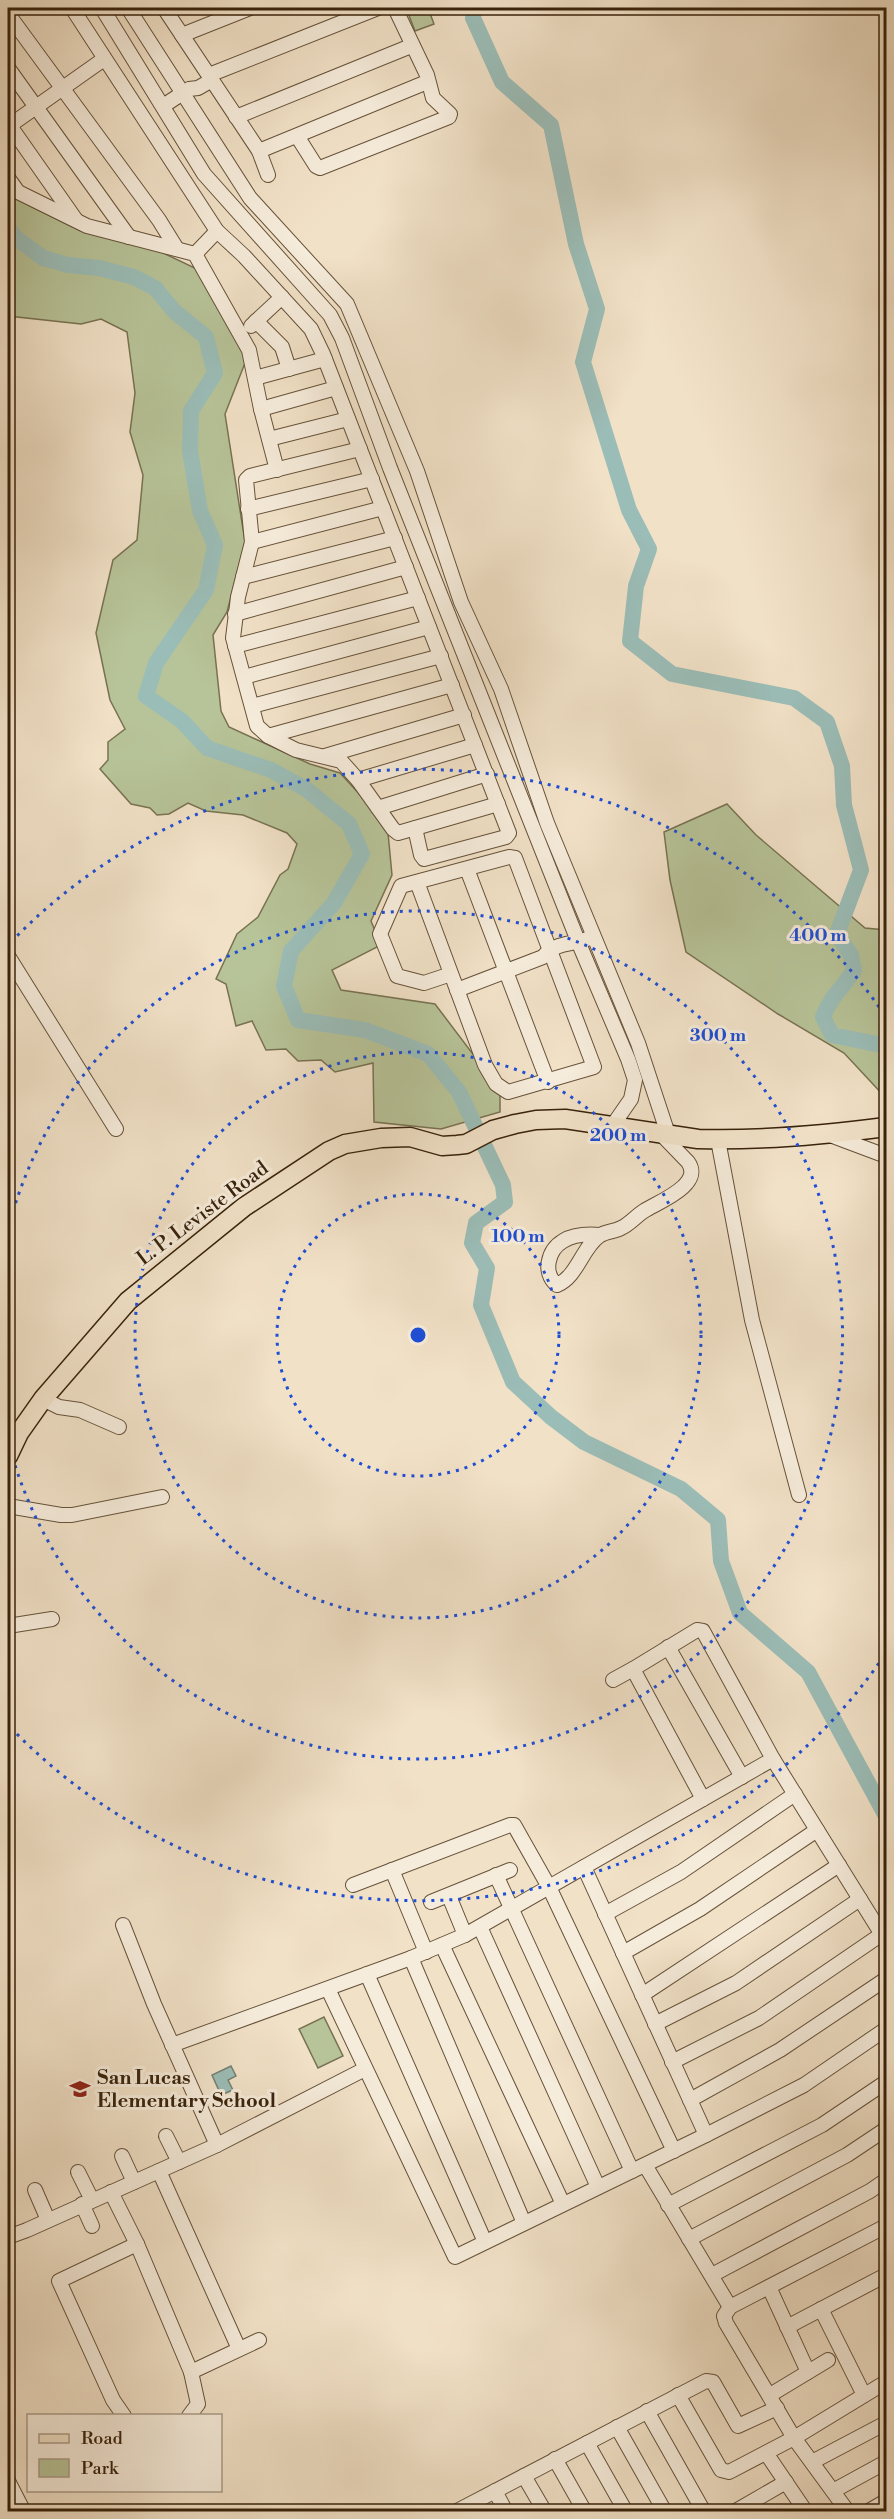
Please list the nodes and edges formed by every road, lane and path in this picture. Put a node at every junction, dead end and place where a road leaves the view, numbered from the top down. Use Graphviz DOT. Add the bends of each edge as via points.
graph roads {
  1 [pos="72,8"];
  2 [pos="102,8"];
  3 [pos="128,8"];
  4 [pos="164,8"];
  5 [pos="250,8"];
  6 [pos="378,8"];
  7 [pos="395,8"];
  8 [pos="8,14"];
  9 [pos="182,35"];
  10 [pos="411,46"];
  11 [pos="104,58"];
  12 [pos="8,68"];
  13 [pos="209,75"];
  14 [pos="427,82"];
  15 [pos="63,88"];
  16 [pos="185,91"];
  17 [pos="163,106"];
  18 [pos="35,107"];
  19 [pos="236,117"];
  20 [pos="8,124"];
  21 [pos="297,136"];
  22 [pos="259,152"];
  23 [pos="268,175"];
  24 [pos="8,178"];
  25 [pos="76,220"];
  26 [pos="217,231"];
  27 [pos="129,237"];
  28 [pos="177,249"];
  29 [pos="195,254"];
  30 [pos="282,297"];
  31 [pos="256,321"];
  32 [pos="241,335"];
  33 [pos="325,359"];
  34 [pos="289,369"];
  35 [pos="255,378"];
  36 [pos="336,388"];
  37 [pos="261,409"];
  38 [pos="392,410"];
  39 [pos="371,417"];
  40 [pos="350,423"];
  41 [pos="269,439"];
  42 [pos="360,449"];
  43 [pos="277,470"];
  44 [pos="372,479"];
  45 [pos="383,508"];
  46 [pos="248,509"];
  47 [pos="395,538"];
  48 [pos="252,542"];
  49 [pos="406,567"];
  50 [pos="243,577"];
  51 [pos="418,598"];
  52 [pos="235,614"];
  53 [pos="429,627"];
  54 [pos="235,646"];
  55 [pos="441,656"];
  56 [pos="244,676"];
  57 [pos="452,686"];
  58 [pos="252,706"];
  59 [pos="464,715"];
  60 [pos="268,736"];
  61 [pos="476,746"];
  62 [pos="323,756"];
  63 [pos="487,774"];
  64 [pos="358,780"];
  65 [pos="498,804"];
  66 [pos="378,808"];
  67 [pos="415,828"];
  68 [pos="467,869"];
  69 [pos="417,882"];
  70 [pos="594,936"];
  71 [pos="576,944"];
  72 [pos="549,955"];
  73 [pos="8,956"];
  74 [pos="506,971"];
  75 [pos="451,974"];
  76 [pos="457,990"];
  77 [pos="650,1077"];
  78 [pos="635,1080"];
  79 [pos="548,1082"];
  80 [pos="613,1125"];
  81 [pos="886,1127"];
  82 [pos="116,1129"];
  83 [pos="663,1133"];
  84 [pos="828,1135"];
  85 [pos="718,1140"];
  86 [pos="886,1156"];
  87 [pos="600,1235"];
  88 [pos="44,1399"];
  89 [pos="119,1427"];
  90 [pos="8,1456"];
  91 [pos="799,1495"];
  92 [pos="162,1497"];
  93 [pos="8,1506"];
  94 [pos="52,1619"];
  95 [pos="8,1626"];
  96 [pos="668,1647"];
  97 [pos="633,1669"];
  98 [pos="613,1680"];
  99 [pos="773,1759"];
  100 [pos="742,1777"];
  101 [pos="795,1794"];
  102 [pos="704,1798"];
  103 [pos="817,1830"];
  104 [pos="839,1865"];
  105 [pos="584,1867"];
  106 [pos="392,1870"];
  107 [pos="510,1870"];
  108 [pos="496,1875"];
  109 [pos="353,1885"];
  110 [pos="549,1887"];
  111 [pos="449,1896"];
  112 [pos="860,1899"];
  113 [pos="431,1902"];
  114 [pos="512,1908"];
  115 [pos="605,1914"];
  116 [pos="123,1925"];
  117 [pos="480,1927"];
  118 [pos="465,1935"];
  119 [pos="884,1937"];
  120 [pos="442,1946"];
  121 [pos="426,1952"];
  122 [pos="623,1953"];
  123 [pos="411,1958"];
  124 [pos="367,1974"];
  125 [pos="886,1979"];
  126 [pos="328,1989"];
  127 [pos="642,1995"];
  128 [pos="655,2024"];
  129 [pos="886,2029"];
  130 [pos="172,2045"];
  131 [pos="672,2062"];
  132 [pos="365,2069"];
  133 [pos="886,2082"];
  134 [pos="690,2100"];
  135 [pos="886,2129"];
  136 [pos="706,2135"];
  137 [pos="166,2136"];
  138 [pos="217,2145"];
  139 [pos="674,2151"];
  140 [pos="122,2156"];
  141 [pos="179,2162"];
  142 [pos="645,2164"];
  143 [pos="159,2171"];
  144 [pos="632,2171"];
  145 [pos="78,2172"];
  146 [pos="886,2180"];
  147 [pos="134,2182"];
  148 [pos="598,2187"];
  149 [pos="35,2190"];
  150 [pos="111,2192"];
  151 [pos="87,2202"];
  152 [pos="563,2204"];
  153 [pos="668,2205"];
  154 [pos="48,2220"];
  155 [pos="524,2223"];
  156 [pos="92,2226"];
  157 [pos="886,2226"];
  158 [pos="8,2237"];
  159 [pos="688,2240"];
  160 [pos="485,2242"];
  161 [pos="137,2244"];
  162 [pos="712,2275"];
  163 [pos="886,2275"];
  164 [pos="770,2287"];
  165 [pos="730,2307"];
  166 [pos="821,2309"];
  167 [pos="787,2327"];
  168 [pos="260,2340"];
  169 [pos="239,2349"];
  170 [pos="828,2360"];
  171 [pos="191,2372"];
  172 [pos="808,2372"];
  173 [pos="886,2382"];
  174 [pos="678,2395"];
  175 [pos="770,2395"];
  176 [pos="864,2395"];
  177 [pos="777,2408"];
  178 [pos="647,2411"];
  179 [pos="123,2414"];
  180 [pos="190,2414"];
  181 [pos="886,2423"];
  182 [pos="617,2427"];
  183 [pos="794,2438"];
  184 [pos="587,2443"];
  185 [pos="766,2452"];
  186 [pos="555,2459"];
  187 [pos="812,2462"];
  188 [pos="886,2462"];
  189 [pos="524,2476"];
  190 [pos="786,2482"];
  191 [pos="8,2484"];
  192 [pos="495,2491"];
  193 [pos="833,2491"];
  194 [pos="886,2501"];
  195 [pos="462,2510"];
  196 [pos="24,2511"];
  197 [pos="506,2511"];
  198 [pos="545,2511"];
  199 [pos="585,2511"];
  200 [pos="626,2511"];
  201 [pos="665,2511"];
  202 [pos="704,2511"];
  203 [pos="734,2511"];
  204 [pos="804,2511"];
  205 [pos="848,2511"];
  206 [pos="867,2511"];
  1 -- 11 [label="street"];
  2 -- 17 [label="street"];
  3 -- 16 [label="street"];
  4 -- 9 [label="street"];
  5 -- 9 [label="street"];
  6 -- 13 [label="street"];
  7 -- 10 [label="street"];
  8 -- 15 [label="street"];
  9 -- 13 [label="street"];
  10 -- 14 [label="street"];
  10 -- 19 [label="street"];
  11 -- 15 [label="street"];
  11 -- 26 [label="street"];
  12 -- 18 [label="street"];
  13 -- 16 [label="street" via="190,80"];
  13 -- 19 [label="street"];
  14 -- 21 [label="street"];
  14 -- 21 [label="street" via="433,98 449,112 447,118 320,168"];
  15 -- 18 [label="street"];
  15 -- 28 [label="street"];
  16 -- 17 [label="street"];
  16 -- 38 [label="street" via="250,198 347,304"];
  17 -- 39 [label="street" via="204,174 330,315"];
  18 -- 20 [label="street"];
  18 -- 27 [label="street"];
  19 -- 22 [label="street"];
  20 -- 25 [label="street"];
  21 -- 22 [label="street"];
  22 -- 23 [label="street"];
  24 -- 25 [label="street" via="18,192"];
  25 -- 27 [label="street"];
  26 -- 29 [label="street"];
  26 -- 30 [label="street"];
  27 -- 28 [label="street"];
  28 -- 29 [label="street"];
  29 -- 32 [label="street"];
  30 -- 31 [label="street"];
  30 -- 33 [label="street" via="311,329"];
  31 -- 32 [label="street"];
  31 -- 34 [label="street" via="282,346"];
  32 -- 35 [label="street"];
  33 -- 34 [label="street"];
  33 -- 36 [label="street"];
  34 -- 35 [label="street"];
  35 -- 37 [label="street"];
  36 -- 37 [label="street"];
  36 -- 40 [label="street"];
  37 -- 41 [label="street"];
  38 -- 39 [label="street"];
  38 -- 70 [label="street" via="461,602 501,689 547,823"];
  39 -- 40 [label="street"];
  39 -- 71 [label="street"];
  40 -- 41 [label="street"];
  40 -- 42 [label="street"];
  41 -- 43 [label="street"];
  42 -- 43 [label="street"];
  42 -- 44 [label="street"];
  43 -- 46 [label="street" via="246,480"];
  44 -- 45 [label="street"];
  44 -- 46 [label="street"];
  45 -- 47 [label="street"];
  45 -- 48 [label="street"];
  46 -- 48 [label="street"];
  47 -- 49 [label="street"];
  47 -- 50 [label="street"];
  48 -- 50 [label="street"];
  49 -- 51 [label="street"];
  49 -- 52 [label="street"];
  50 -- 52 [label="street"];
  51 -- 53 [label="street"];
  51 -- 54 [label="street"];
  52 -- 54 [label="street"];
  53 -- 55 [label="street"];
  53 -- 56 [label="street"];
  54 -- 56 [label="street"];
  55 -- 57 [label="street"];
  55 -- 58 [label="street"];
  56 -- 58 [label="street"];
  57 -- 59 [label="street"];
  57 -- 60 [label="street"];
  58 -- 60 [label="street" via="257,726"];
  59 -- 61 [label="street"];
  59 -- 62 [label="street"];
  60 -- 62 [label="street" via="296,750"];
  61 -- 63 [label="street"];
  61 -- 64 [label="street"];
  62 -- 64 [label="street" via="341,761"];
  63 -- 65 [label="street"];
  63 -- 66 [label="street"];
  64 -- 66 [label="street"];
  65 -- 67 [label="street"];
  65 -- 67 [label="street" via="509,832 506,837 424,859"];
  66 -- 67 [label="street" via="395,831"];
  68 -- 69 [label="street"];
  68 -- 72 [label="street" via="515,858"];
  68 -- 74 [label="street"];
  69 -- 75 [label="street"];
  69 -- 75 [label="street" via="401,886 380,934 397,976 424,983"];
  70 -- 71 [label="street"];
  70 -- 77 [label="street"];
  71 -- 72 [label="street" via="561,944"];
  71 -- 78 [label="street"];
  72 -- 74 [label="street"];
  72 -- 79 [label="street" via="594,1065"];
  73 -- 82 [label="street"];
  74 -- 76 [label="street"];
  74 -- 79 [label="street"];
  75 -- 76 [label="street"];
  76 -- 79 [label="street" via="496,1084 508,1092"];
  77 -- 78 [label="street"];
  77 -- 83 [label="street"];
  78 -- 80 [label="street" via="631,1099"];
  80 -- 83 [label="main road, L. P. Leviste Road"];
  80 -- 88 [label="main road, L. P. Leviste Road" via="546,1120 494,1130 465,1144 442,1146 410,1137 374,1138 329,1151 244,1207 149,1282"];
  81 -- 84 [label="main road, L. P. Leviste Road"];
  83 -- 85 [label="main road, L. P. Leviste Road"];
  83 -- 87 [label="street" via="691,1167 690,1179 625,1226"];
  84 -- 85 [label="main road, L. P. Leviste Road"];
  84 -- 86 [label="street"];
  85 -- 91 [label="street" via="752,1320"];
  88 -- 89 [label="street"];
  88 -- 90 [label="main road, L. P. Leviste Road"];
  92 -- 93 [label="street" via="72,1515"];
  94 -- 95 [label="street"];
  96 -- 97 [label="street"];
  96 -- 99 [label="street" via="697,1630 703,1631"];
  96 -- 100 [label="street"];
  97 -- 98 [label="street"];
  97 -- 102 [label="street"];
  99 -- 100 [label="street"];
  99 -- 101 [label="street"];
  100 -- 102 [label="street"];
  101 -- 103 [label="street"];
  101 -- 115 [label="street" via="681,1872"];
  102 -- 105 [label="street"];
  103 -- 104 [label="street"];
  103 -- 122 [label="street" via="700,1909"];
  104 -- 112 [label="street"];
  104 -- 127 [label="street"];
  105 -- 110 [label="street"];
  105 -- 115 [label="street"];
  106 -- 109 [label="street"];
  106 -- 110 [label="street" via="512,1825"];
  106 -- 121 [label="street"];
  107 -- 108 [label="street"];
  108 -- 111 [label="street"];
  108 -- 114 [label="street"];
  110 -- 114 [label="street"];
  110 -- 139 [label="street"];
  111 -- 113 [label="street"];
  111 -- 118 [label="street"];
  112 -- 119 [label="street"];
  112 -- 128 [label="street" via="736,1983"];
  114 -- 117 [label="street"];
  114 -- 144 [label="street"];
  115 -- 122 [label="street"];
  116 -- 130 [label="street"];
  117 -- 118 [label="street"];
  117 -- 148 [label="street"];
  118 -- 120 [label="street"];
  119 -- 131 [label="street" via="759,2018"];
  120 -- 121 [label="street"];
  120 -- 152 [label="street"];
  121 -- 123 [label="street"];
  122 -- 127 [label="street"];
  123 -- 124 [label="street"];
  123 -- 155 [label="street"];
  124 -- 126 [label="street"];
  124 -- 160 [label="street"];
  125 -- 134 [label="street" via="780,2050"];
  126 -- 130 [label="street"];
  126 -- 132 [label="street"];
  127 -- 128 [label="street"];
  128 -- 131 [label="street"];
  129 -- 136 [label="street" via="804,2085"];
  130 -- 138 [label="street"];
  131 -- 134 [label="street"];
  132 -- 138 [label="street"];
  132 -- 160 [label="street" via="455,2257"];
  133 -- 153 [label="street" via="822,2125"];
  134 -- 136 [label="street"];
  135 -- 159 [label="street" via="847,2156"];
  136 -- 139 [label="street"];
  137 -- 141 [label="street"];
  138 -- 141 [label="street"];
  139 -- 142 [label="street"];
  140 -- 147 [label="street"];
  141 -- 143 [label="street"];
  142 -- 144 [label="street"];
  142 -- 153 [label="street"];
  143 -- 147 [label="street"];
  143 -- 169 [label="street"];
  144 -- 148 [label="street"];
  145 -- 151 [label="street"];
  146 -- 162 [label="street"];
  147 -- 150 [label="street"];
  148 -- 152 [label="street"];
  149 -- 154 [label="street"];
  150 -- 151 [label="street"];
  150 -- 161 [label="street"];
  151 -- 154 [label="street"];
  151 -- 156 [label="street"];
  152 -- 155 [label="street"];
  153 -- 159 [label="street"];
  154 -- 158 [label="street"];
  155 -- 160 [label="street"];
  157 -- 164 [label="street"];
  159 -- 162 [label="street"];
  161 -- 171 [label="street"];
  161 -- 179 [label="street" via="59,2280 113,2400"];
  162 -- 165 [label="street"];
  163 -- 166 [label="street"];
  164 -- 165 [label="street"];
  164 -- 167 [label="street"];
  165 -- 175 [label="street" via="725,2311 726,2323"];
  166 -- 167 [label="street"];
  166 -- 176 [label="street"];
  167 -- 172 [label="street"];
  168 -- 169 [label="street"];
  169 -- 171 [label="street"];
  170 -- 172 [label="street"];
  171 -- 180 [label="street" via="198,2404"];
  172 -- 175 [label="street"];
  173 -- 176 [label="street"];
  174 -- 177 [label="street" via="710,2380 738,2426"];
  174 -- 178 [label="street"];
  174 -- 185 [label="street" via="724,2472"];
  175 -- 177 [label="street"];
  176 -- 183 [label="street"];
  177 -- 183 [label="street"];
  178 -- 182 [label="street"];
  178 -- 202 [label="street"];
  181 -- 187 [label="street"];
  182 -- 184 [label="street"];
  182 -- 201 [label="street"];
  183 -- 185 [label="street"];
  183 -- 187 [label="street"];
  184 -- 186 [label="street"];
  184 -- 200 [label="street"];
  185 -- 190 [label="street"];
  186 -- 189 [label="street"];
  186 -- 199 [label="street"];
  187 -- 193 [label="street"];
  188 -- 193 [label="street"];
  189 -- 192 [label="street"];
  189 -- 198 [label="street"];
  190 -- 203 [label="street"];
  190 -- 204 [label="street"];
  191 -- 196 [label="street"];
  192 -- 195 [label="street"];
  192 -- 197 [label="street"];
  193 -- 205 [label="street"];
  194 -- 206 [label="street"];
}
